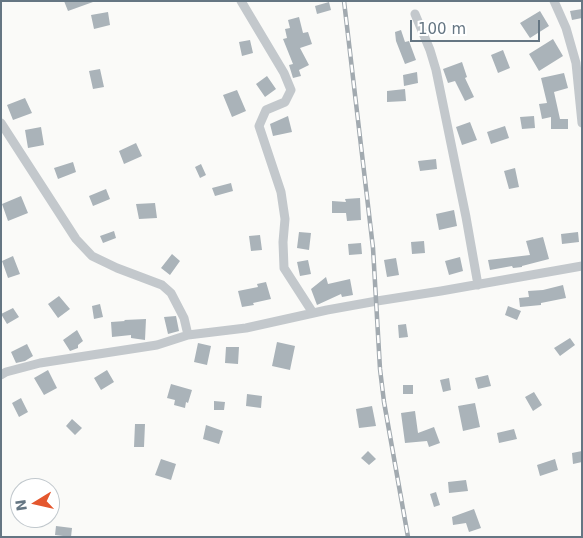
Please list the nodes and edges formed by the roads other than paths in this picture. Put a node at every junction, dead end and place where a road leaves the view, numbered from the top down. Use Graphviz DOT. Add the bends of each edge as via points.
graph roads {
  1 [pos="241,1"];
  2 [pos="554,1"];
  3 [pos="415,14"];
  4 [pos="582,122"];
  5 [pos="1,123"];
  6 [pos="582,266"];
  7 [pos="478,284"];
  8 [pos="314,313"];
  9 [pos="188,335"];
  10 [pos="1,375"];
  1 -- 8 [label="street" via="291,90 285,102 266,110 259,126 285,219 284,268"];
  2 -- 4 [label="street" via="576,64"];
  3 -- 7 [label="street" via="436,70"];
  5 -- 9 [label="street" via="76,239 92,256 162,285 171,293 184,318"];
  6 -- 7 [label="street"];
  7 -- 8 [label="street"];
  8 -- 9 [label="street" via="246,328"];
  9 -- 10 [label="street" via="157,345 40,363"];
}
